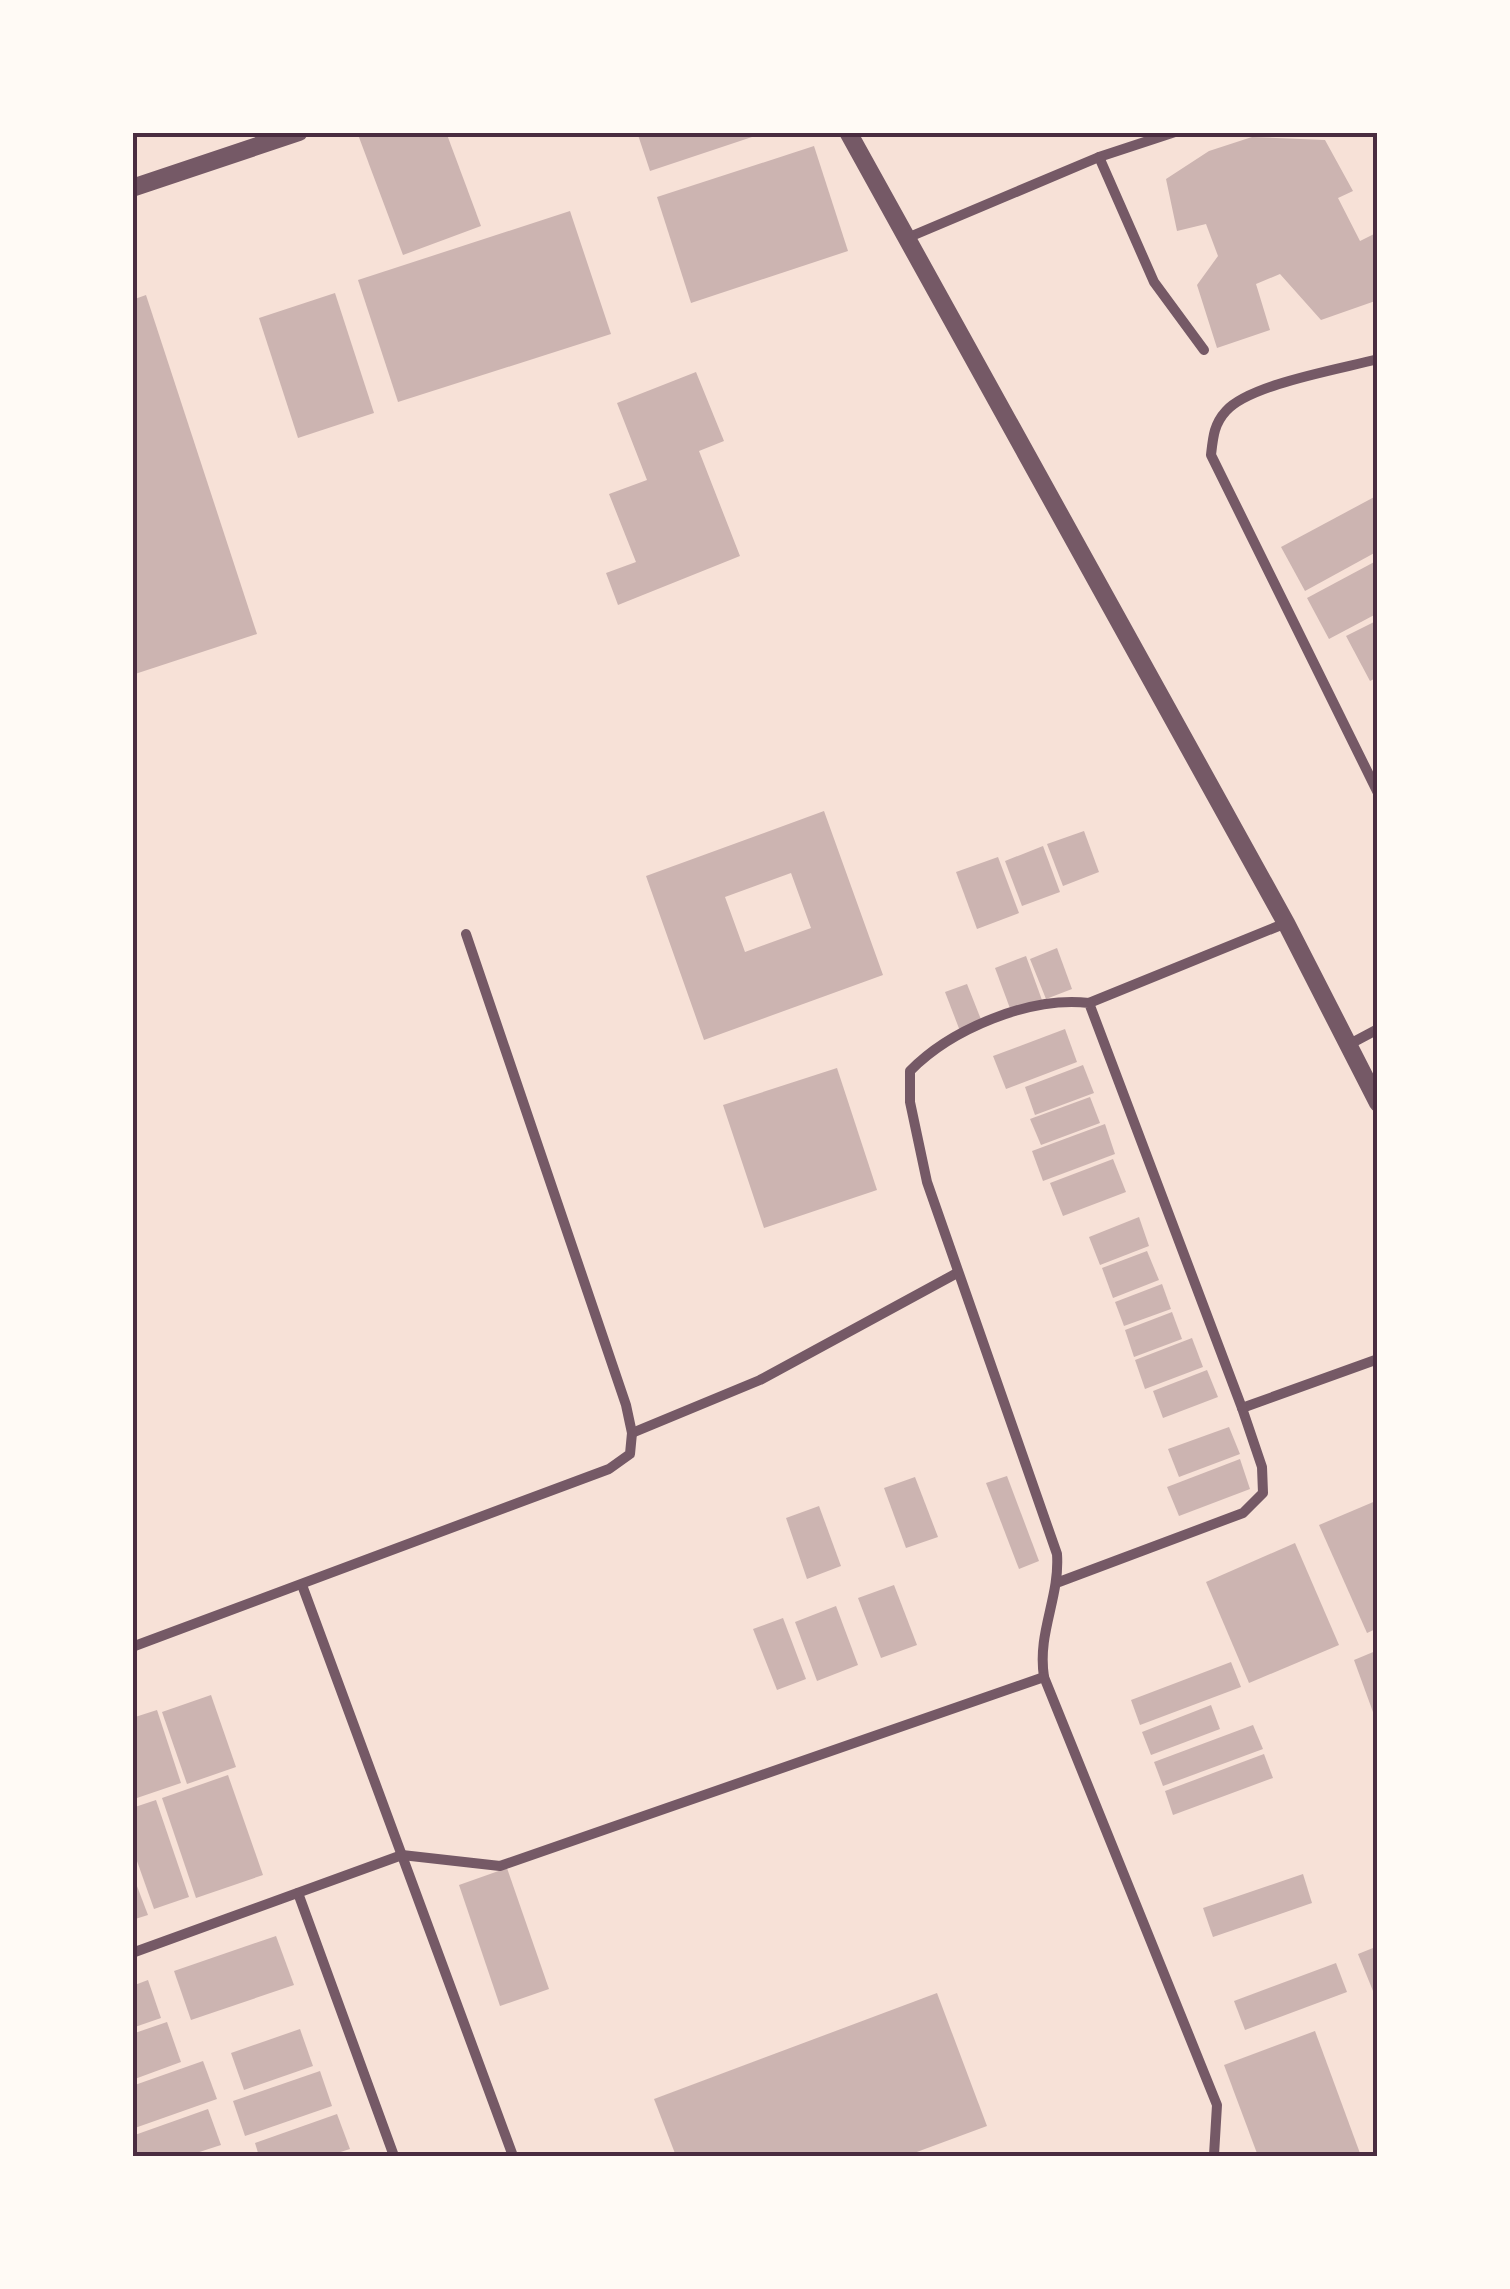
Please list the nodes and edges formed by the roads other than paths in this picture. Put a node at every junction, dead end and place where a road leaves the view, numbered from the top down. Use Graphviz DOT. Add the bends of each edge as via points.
graph roads {
  1 [pos="299,132"];
  2 [pos="848,132"];
  3 [pos="1174,132"];
  4 [pos="1099,157"];
  5 [pos="132,188"];
  6 [pos="907,238"];
  7 [pos="1204,350"];
  8 [pos="1378,359"];
  9 [pos="1378,793"];
  10 [pos="1286,923"];
  11 [pos="466,934"];
  12 [pos="1089,1003"];
  13 [pos="1378,1028"];
  14 [pos="1347,1045"];
  15 [pos="1378,1103"];
  16 [pos="957,1272"];
  17 [pos="1378,1358"];
  18 [pos="1242,1408"];
  19 [pos="632,1433"];
  20 [pos="1059,1582"];
  21 [pos="302,1585"];
  22 [pos="132,1647"];
  23 [pos="1044,1677"];
  24 [pos="402,1856"];
  25 [pos="298,1893"];
  26 [pos="132,1953"];
  27 [pos="1214,2155"];
  28 [pos="394,2156"];
  29 [pos="513,2156"];
  1 -- 5 [label="street"];
  2 -- 6 [label="street"];
  3 -- 4 [label="street"];
  4 -- 6 [label="street"];
  4 -- 7 [label="street" via="1154,282"];
  6 -- 10 [label="street"];
  8 -- 9 [label="street" via="1228,408 1214,429 1211,455"];
  10 -- 12 [label="street"];
  10 -- 14 [label="street"];
  11 -- 19 [label="street"];
  12 -- 16 [label="street" via="1065,1000 1006,1015 930,1051 910,1071 919,1151"];
  12 -- 18 [label="street"];
  13 -- 14 [label="street"];
  14 -- 15 [label="street"];
  16 -- 19 [label="street" via="760,1380"];
  16 -- 20 [label="street" via="1057,1554"];
  17 -- 18 [label="street"];
  18 -- 20 [label="street" via="1264,1492 1243,1513"];
  19 -- 21 [label="street" via="630,1454 609,1470"];
  20 -- 23 [label="street" via="1044,1622"];
  21 -- 22 [label="street"];
  21 -- 24 [label="street"];
  23 -- 24 [label="street" via="500,1866"];
  23 -- 27 [label="street" via="1217,2105"];
  24 -- 25 [label="street"];
  24 -- 29 [label="street"];
  25 -- 26 [label="street"];
  25 -- 28 [label="street"];
}
